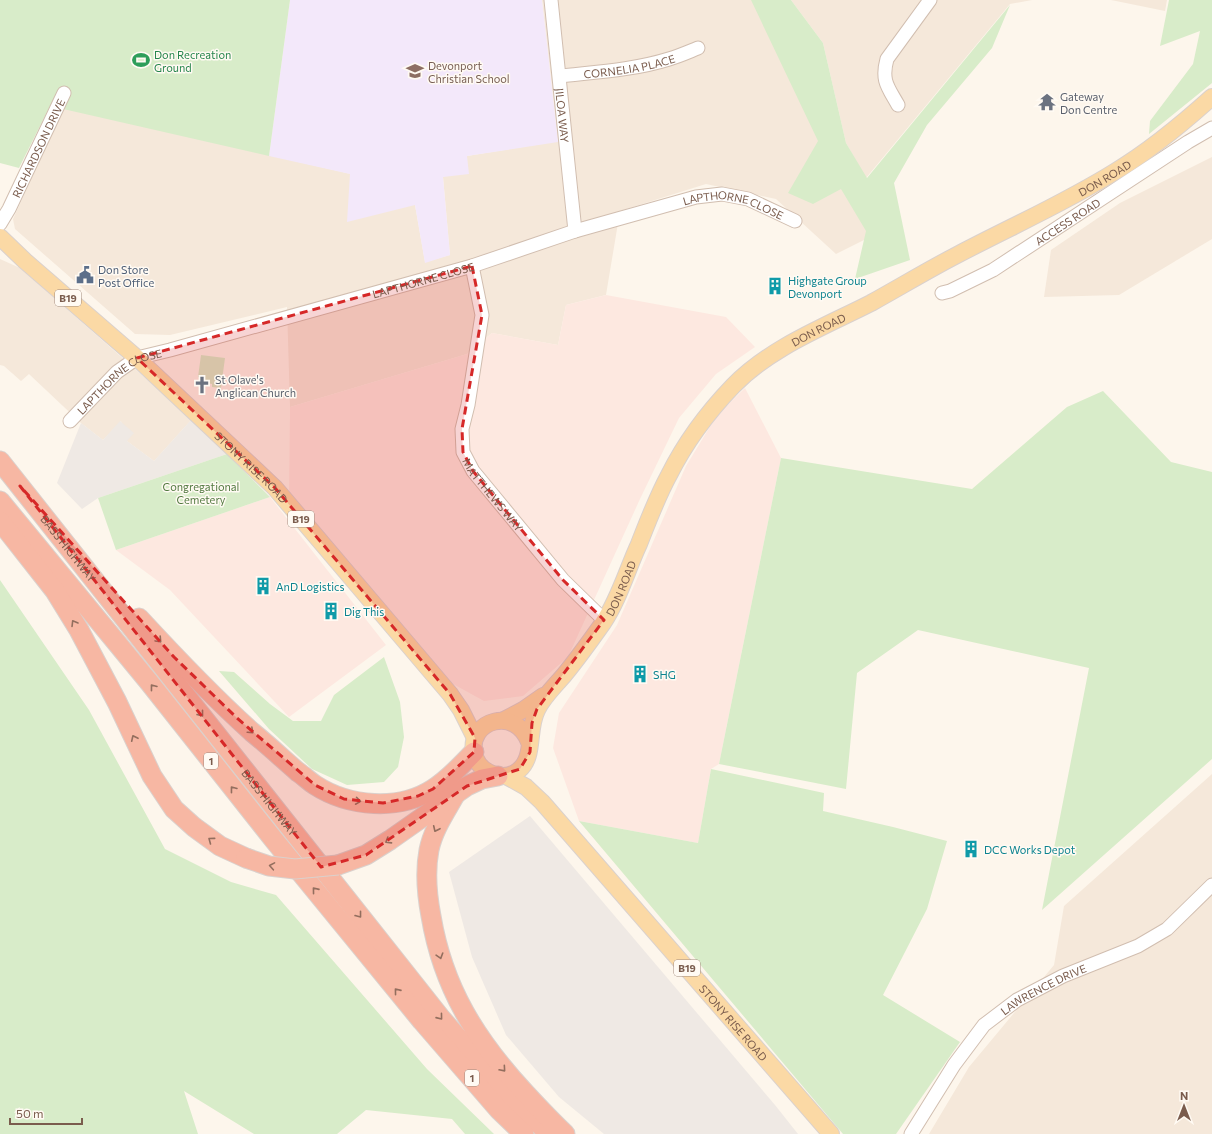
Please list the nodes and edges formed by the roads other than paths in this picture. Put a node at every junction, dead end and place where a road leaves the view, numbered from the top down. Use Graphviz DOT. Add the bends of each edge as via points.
graph roads {
  1 [pos="551,0"];
  2 [pos="930,0"];
  3 [pos="698,48"];
  4 [pos="560,76"];
  5 [pos="64,93"];
  6 [pos="1212,97"];
  7 [pos="898,105"];
  8 [pos="1180,126"];
  9 [pos="1212,128"];
  10 [pos="1188,142"];
  11 [pos="795,221"];
  12 [pos="0,224"];
  13 [pos="575,231"];
  14 [pos="0,238"];
  15 [pos="472,266"];
  16 [pos="942,293"];
  17 [pos="137,358"];
  18 [pos="70,420"];
  19 [pos="0,461"];
  20 [pos="20,486"];
  21 [pos="0,501"];
  22 [pos="0,521"];
  23 [pos="604,620"];
  24 [pos="552,688"];
  25 [pos="450,694"];
  26 [pos="498,721"];
  27 [pos="529,742"];
  28 [pos="475,745"];
  29 [pos="527,761"];
  30 [pos="502,776"];
  31 [pos="455,795"];
  32 [pos="542,802"];
  33 [pos="1212,885"];
  34 [pos="524,1134"];
  35 [pos="550,1134"];
  36 [pos="565,1134"];
  37 [pos="831,1134"];
  38 [pos="911,1134"];
  1 -- 4 [label="street, JILOA WAY"];
  2 -- 7 [label="street" via="887,59 884,70 885,83"];
  3 -- 4 [label="street, CORNELIA PLACE" via="644,66"];
  4 -- 13 [label="street, JILOA WAY"];
  5 -- 12 [label="street, RICHARDSON DRIVE"];
  6 -- 8 [label="main road, DON ROAD"];
  8 -- 10 [label="street"];
  8 -- 23 [label="main road, DON ROAD" via="1118,170 1076,194 780,348 734,385 702,422 668,474 624,583"];
  9 -- 10 [label="street, ACCESS ROAD"];
  10 -- 16 [label="street, ACCESS ROAD" via="993,270"];
  11 -- 13 [label="street, LAPTHORNE CLOSE" via="748,200 722,194 696,197"];
  13 -- 15 [label="street, LAPTHORNE CLOSE"];
  14 -- 17 [label="main road, B19"];
  15 -- 17 [label="street, LAPTHORNE CLOSE"];
  15 -- 23 [label="street, MATTHEWS WAY" via="482,315 462,429 463,452 473,471 563,580"];
  17 -- 18 [label="street, LAPTHORNE CLOSE" via="117,372"];
  17 -- 25 [label="main road, STONY RISE ROAD / B19" via="275,488"];
  19 -- 20 [label="highway, BASS HIGHWAY / 1"];
  20 -- 28 [label="highway, one-way" via="174,657 237,718 315,785 344,799 359,802 402,801 433,789 451,776"];
  20 -- 35 [label="highway, BASS HIGHWAY / 1, one-way" via="440,1017 491,1076"];
  34 -- 21 [label="highway, BASS HIGHWAY / 1, one-way" via="499,1110 422,1021"];
  31 -- 22 [label="highway, one-way, bridge" via="366,855 338,865 296,869 269,866 220,846 174,809 152,776 117,702 75,624 55,591"];
  23 -- 24 [label="main road, DON ROAD" via="566,673"];
  24 -- 26 [label="main road, DON ROAD" via="538,701"];
  24 -- 27 [label="main road, DON ROAD" via="537,709"];
  25 -- 26 [label="main road, STONY RISE ROAD / B19" via="474,714"];
  25 -- 28 [label="main road, STONY RISE ROAD / B19" via="461,710"];
  26 -- 27 [label="main road, B19" via="513,722 521,728"];
  26 -- 28 [label="main road" via="482,729"];
  27 -- 29 [label="main road, B19" via="530,752"];
  28 -- 30 [label="main road, B19" via="479,765 488,773"];
  29 -- 30 [label="main road" via="512,774"];
  29 -- 32 [label="main road, STONY RISE ROAD / B19" via="532,782"];
  30 -- 31 [label="highway" via="467,786"];
  30 -- 32 [label="main road, STONY RISE ROAD / B19" via="526,787"];
  31 -- 36 [label="highway, one-way" via="434,831 427,872 432,923 444,971 466,1018 497,1062"];
  32 -- 37 [label="main road, STONY RISE ROAD / B19"];
  33 -- 38 [label="street, LAWRENCE DRIVE" via="1167,929 1138,946 1063,976 1017,1000 984,1025 954,1065"];
}
